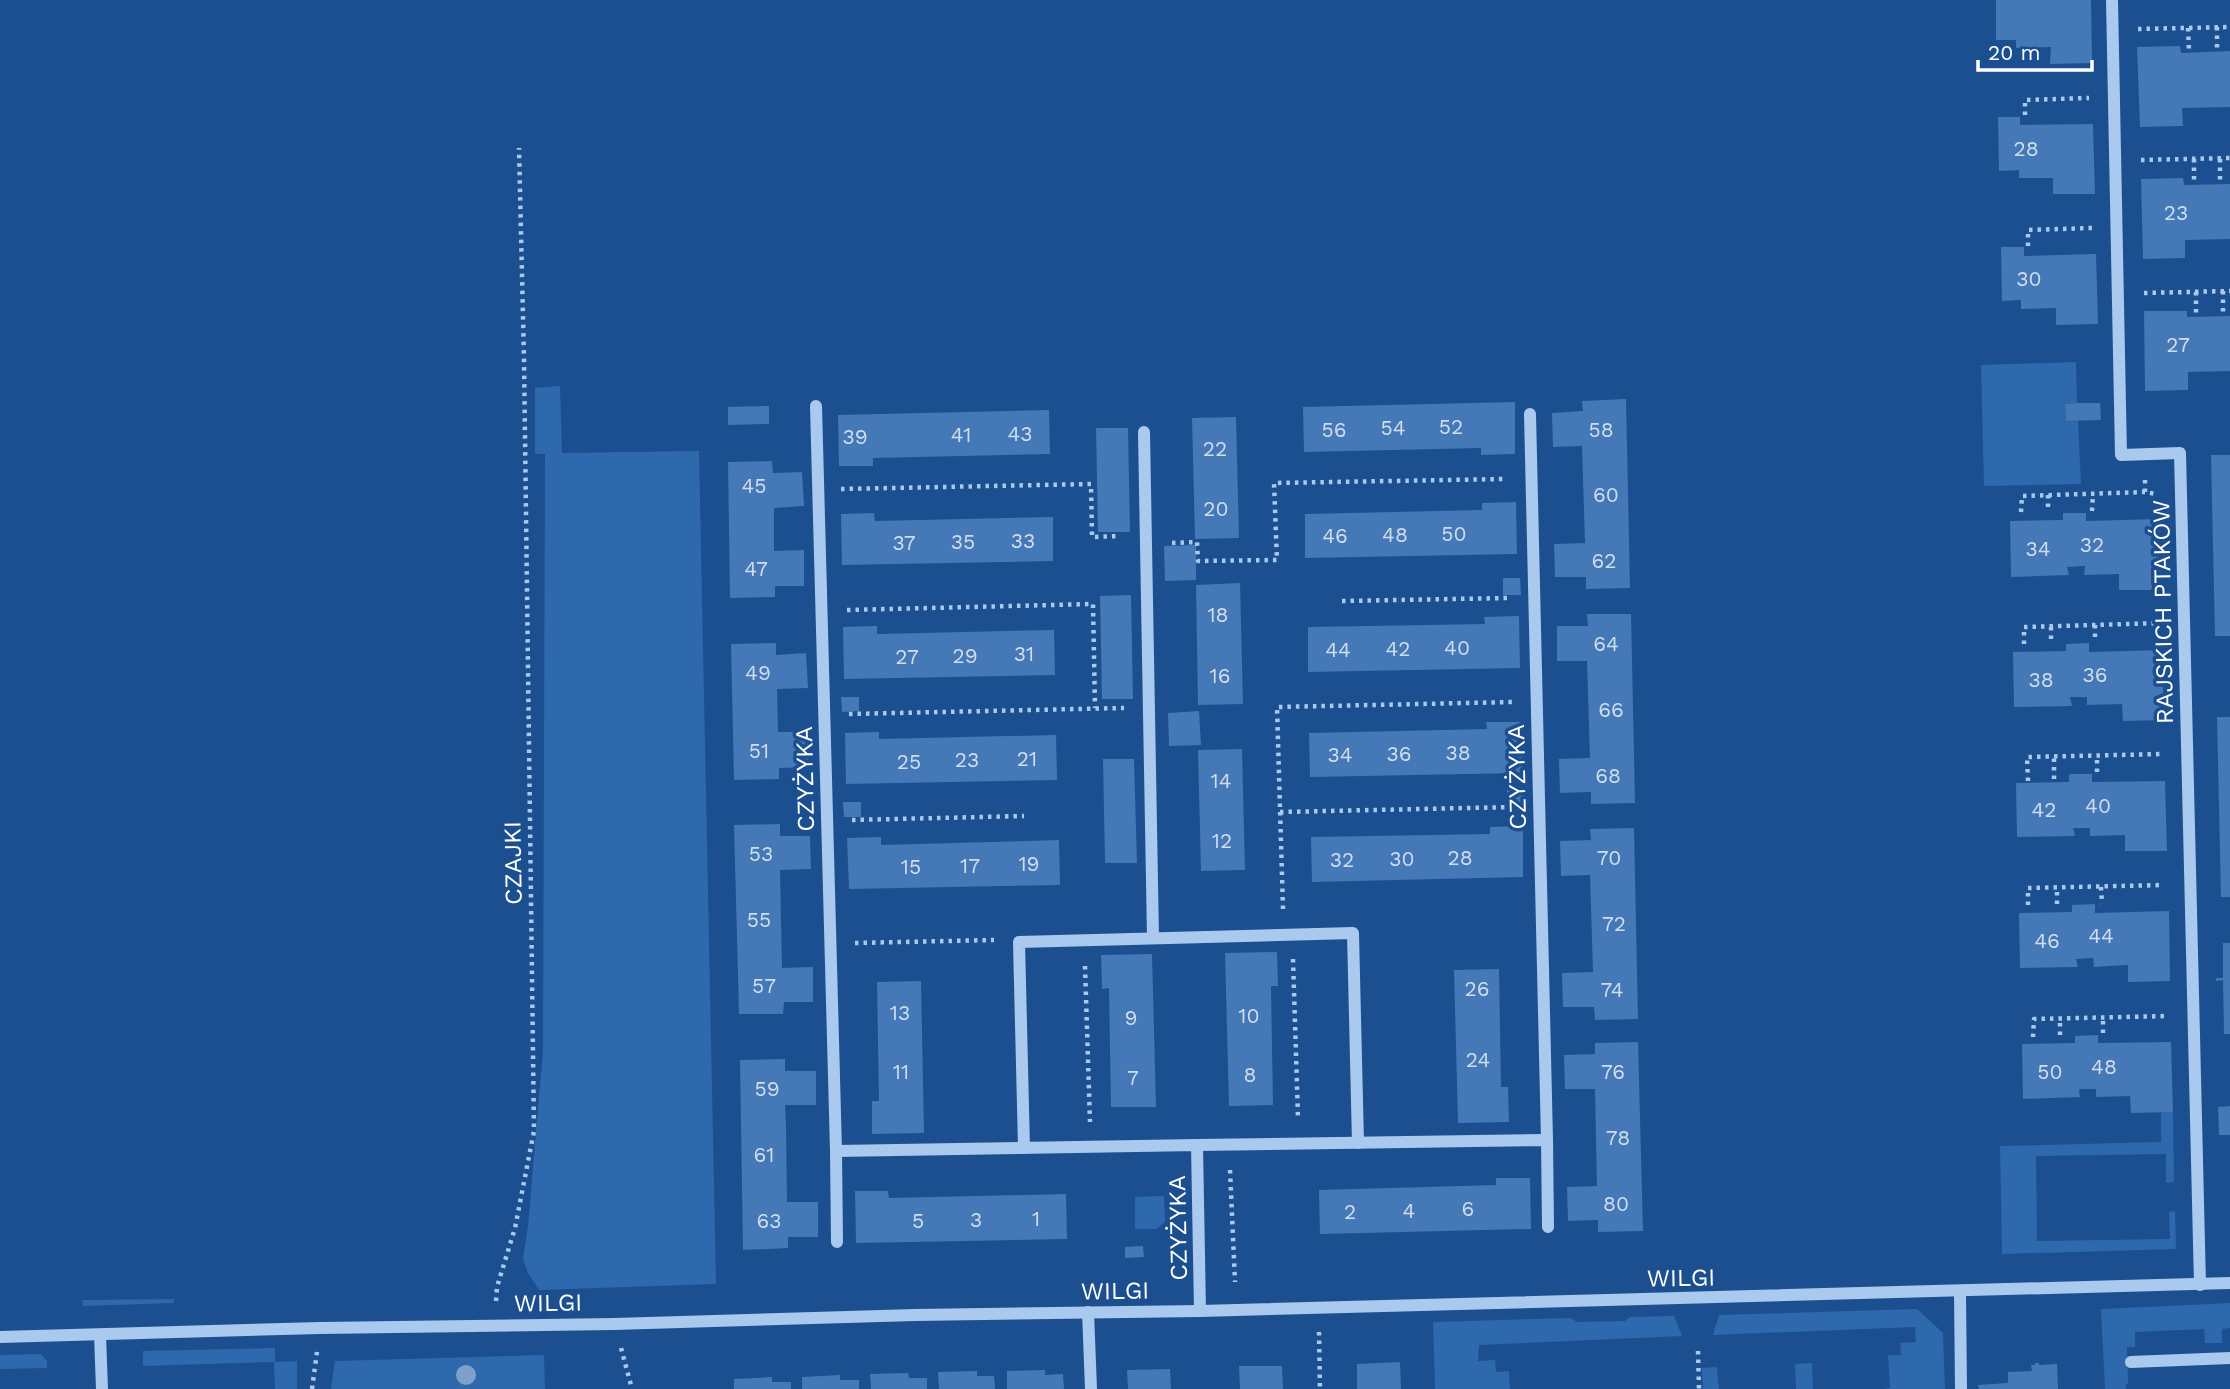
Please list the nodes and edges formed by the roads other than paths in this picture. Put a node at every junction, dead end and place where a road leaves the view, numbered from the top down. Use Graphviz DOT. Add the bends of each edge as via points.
graph roads {
  1 [pos="2112,0"];
  2 [pos="816,406"];
  3 [pos="1530,414"];
  4 [pos="1144,432"];
  5 [pos="1153,938"];
  6 [pos="1547,1140"];
  7 [pos="1358,1143"];
  8 [pos="1197,1145"];
  9 [pos="1024,1148"];
  10 [pos="836,1151"];
  11 [pos="1548,1227"];
  12 [pos="837,1242"];
  13 [pos="2230,1283"];
  14 [pos="2200,1285"];
  15 [pos="1960,1292"];
  16 [pos="1200,1311"];
  17 [pos="1088,1312"];
  18 [pos="100,1335"];
  19 [pos="0,1336"];
  20 [pos="2230,1358"];
  21 [pos="2131,1362"];
  22 [pos="102,1389"];
  23 [pos="1091,1389"];
  24 [pos="1961,1389"];
  1 -- 14 [label="street, RAJSKICH PTAKÓW" via="2121,455 2180,453"];
  2 -- 10 [label="street, CZYŻYKA"];
  3 -- 6 [label="street, CZYŻYKA"];
  4 -- 5 [label="street"];
  5 -- 7 [label="street" via="1353,933"];
  5 -- 9 [label="street" via="1019,942"];
  6 -- 7 [label="street, CZYŻYKA"];
  6 -- 11 [label="street, CZYŻYKA"];
  7 -- 8 [label="street, CZYŻYKA"];
  8 -- 9 [label="street, CZYŻYKA"];
  8 -- 16 [label="street, CZYŻYKA"];
  9 -- 10 [label="street, CZYŻYKA"];
  10 -- 12 [label="street, CZYŻYKA"];
  13 -- 14 [label="street, WILGI"];
  14 -- 15 [label="street, WILGI"];
  15 -- 16 [label="street, WILGI"];
  15 -- 24 [label="street"];
  16 -- 17 [label="street, WILGI"];
  17 -- 18 [label="street, WILGI"];
  17 -- 23 [label="street"];
  18 -- 19 [label="street, WILGI"];
  18 -- 22 [label="street"];
  20 -- 21 [label="street"];
}
